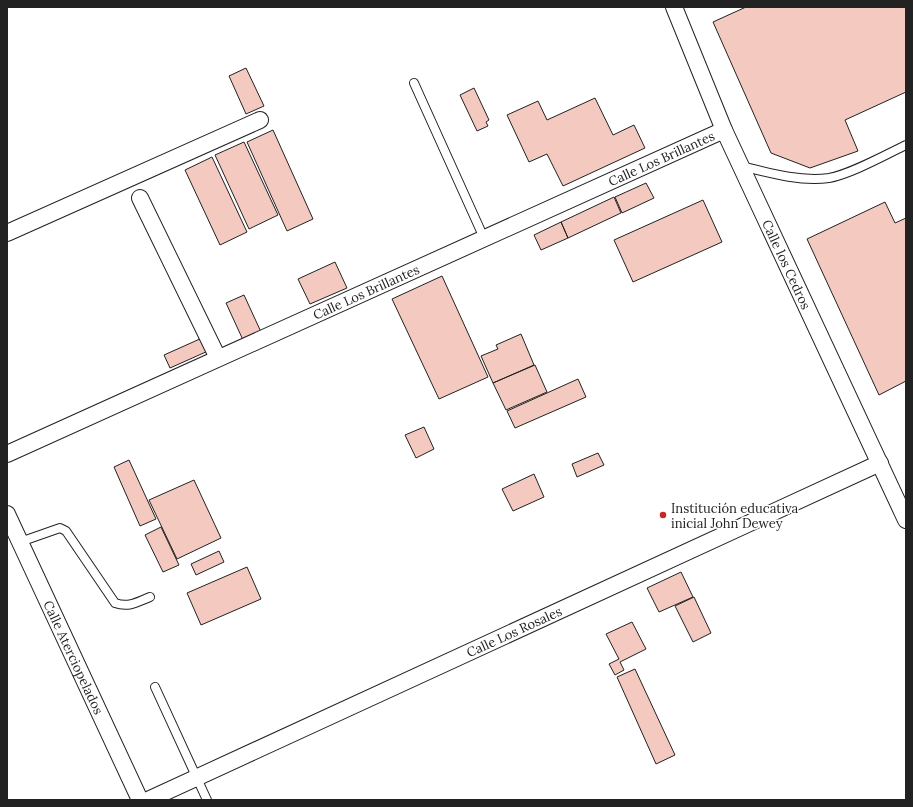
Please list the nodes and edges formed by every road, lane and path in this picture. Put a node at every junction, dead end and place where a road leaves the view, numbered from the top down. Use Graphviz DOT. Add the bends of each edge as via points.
graph roads {
  1 [pos="674,7"];
  2 [pos="414,82"];
  3 [pos="260,120"];
  4 [pos="724,130"];
  5 [pos="906,145"];
  6 [pos="741,166"];
  7 [pos="140,198"];
  8 [pos="7,233"];
  9 [pos="484,238"];
  10 [pos="218,358"];
  11 [pos="7,454"];
  12 [pos="880,463"];
  13 [pos="7,514"];
  14 [pos="906,520"];
  15 [pos="20,542"];
  16 [pos="150,597"];
  17 [pos="155,687"];
  18 [pos="197,778"];
  19 [pos="140,800"];
  20 [pos="148,800"];
  21 [pos="207,800"];
  1 -- 4 [label="street, Calle los Cedros"];
  2 -- 9 [label="lane"];
  3 -- 8 [label="street"];
  4 -- 6 [label="street, Calle los Cedros"];
  4 -- 9 [label="street, Calle Los Brillantes"];
  5 -- 6 [label="lane" via="830,178 772,174"];
  6 -- 12 [label="street, Calle los Cedros"];
  7 -- 10 [label="street"];
  9 -- 10 [label="street, Calle Los Brillantes"];
  10 -- 11 [label="street, Calle Los Brillantes"];
  12 -- 14 [label="street, Calle los Cedros"];
  12 -- 18 [label="street, Calle Los Rosales"];
  13 -- 15 [label="street, Calle Aterciopelados"];
  15 -- 16 [label="lane" via="60,528 66,530 115,603 129,606"];
  15 -- 19 [label="street, Calle Aterciopelados"];
  17 -- 18 [label="lane"];
  18 -- 20 [label="street, Calle Los Rosales"];
  18 -- 21 [label="lane"];
}
